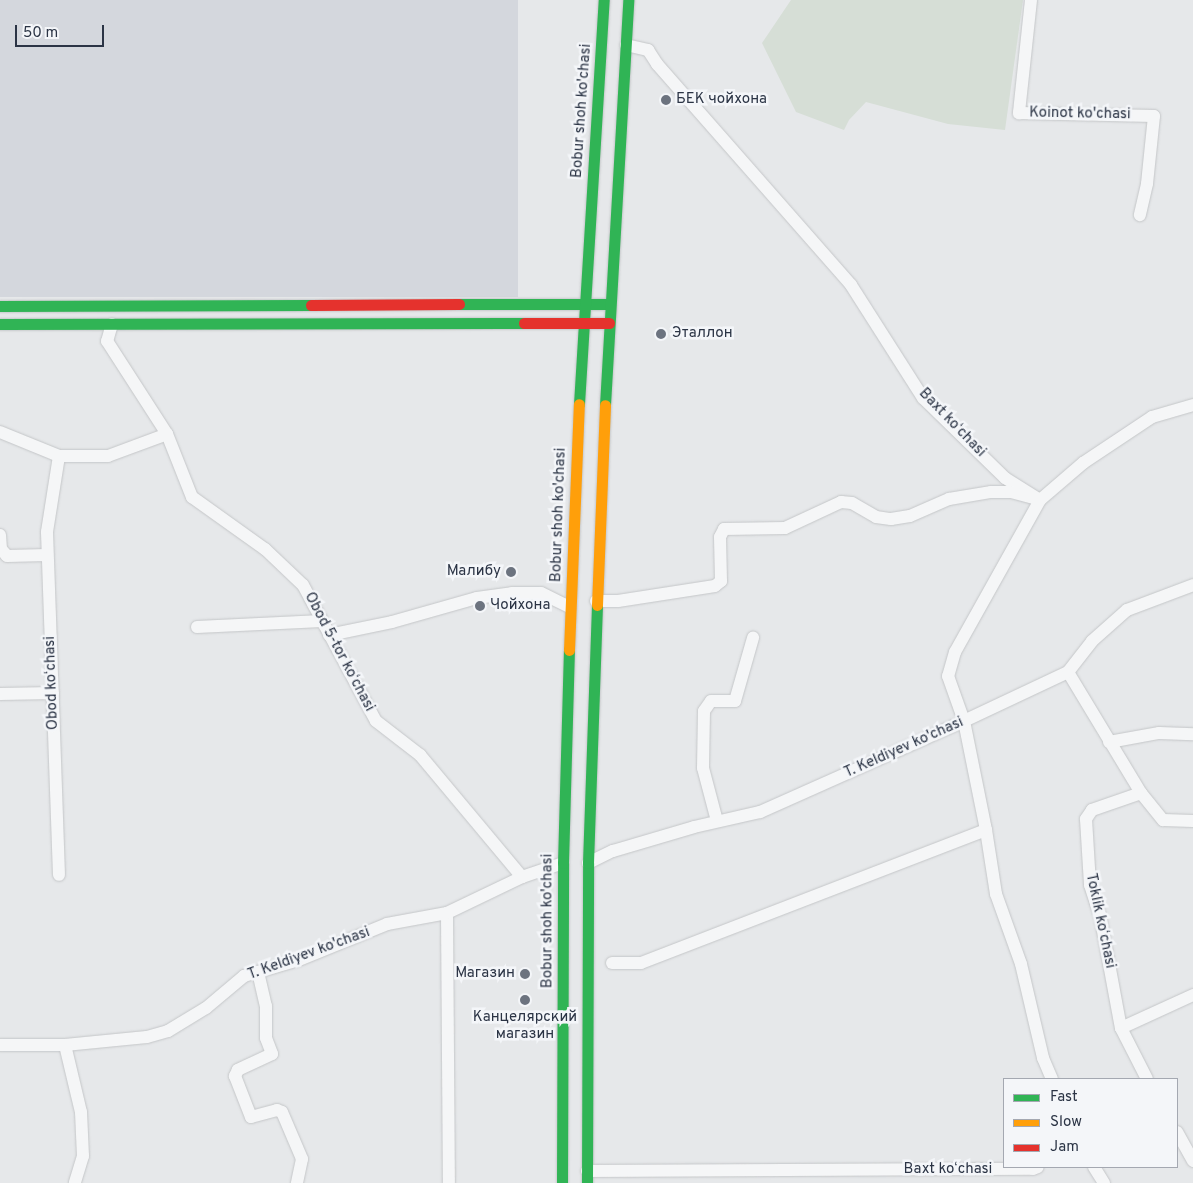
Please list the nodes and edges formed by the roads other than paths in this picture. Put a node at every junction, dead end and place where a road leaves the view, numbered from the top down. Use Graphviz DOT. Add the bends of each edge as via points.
graph roads {
  1 [pos="604,0"];
  2 [pos="628,0"];
  3 [pos="1031,0"];
  4 [pos="626,45"];
  5 [pos="1140,215"];
  6 [pos="582,304"];
  7 [pos="610,304"];
  8 [pos="129,305"];
  9 [pos="0,306"];
  10 [pos="582,323"];
  11 [pos="609,323"];
  12 [pos="0,324"];
  13 [pos="112,324"];
  14 [pos="129,324"];
  15 [pos="1193,406"];
  16 [pos="0,432"];
  17 [pos="167,434"];
  18 [pos="59,456"];
  19 [pos="1040,500"];
  20 [pos="0,535"];
  21 [pos="47,555"];
  22 [pos="1193,585"];
  23 [pos="596,602"];
  24 [pos="570,607"];
  25 [pos="322,622"];
  26 [pos="197,627"];
  27 [pos="329,635"];
  28 [pos="752,638"];
  29 [pos="1068,672"];
  30 [pos="0,694"];
  31 [pos="53,694"];
  32 [pos="964,721"];
  33 [pos="1193,734"];
  34 [pos="1110,742"];
  35 [pos="1141,793"];
  36 [pos="717,821"];
  37 [pos="1193,821"];
  38 [pos="986,830"];
  39 [pos="563,863"];
  40 [pos="588,863"];
  41 [pos="59,875"];
  42 [pos="522,877"];
  43 [pos="447,913"];
  44 [pos="612,963"];
  45 [pos="258,972"];
  46 [pos="1193,995"];
  47 [pos="1121,1028"];
  48 [pos="0,1045"];
  49 [pos="65,1045"];
  50 [pos="1052,1078"];
  51 [pos="1146,1078"];
  52 [pos="1178,1134"];
  53 [pos="1193,1161"];
  54 [pos="1033,1168"];
  55 [pos="1095,1168"];
  56 [pos="587,1177"];
  57 [pos="76,1183"];
  58 [pos="298,1183"];
  59 [pos="450,1183"];
  60 [pos="562,1183"];
  61 [pos="1104,1183"];
  1 -- 6 [label="main road, Bobur shoh ko'chasi"];
  2 -- 4 [label="main road"];
  3 -- 5 [label="street, Koinot ko'chasi" via="1020,113 1154,116 1147,184"];
  4 -- 7 [label="main road"];
  4 -- 19 [label="street, Baxt koʻchasi" via="648,50 851,285 923,398 1005,478"];
  6 -- 7 [label="main road"];
  6 -- 8 [label="main road"];
  6 -- 10 [label="main road, Bobur shoh ko'chasi"];
  7 -- 11 [label="main road"];
  8 -- 9 [label="main road"];
  8 -- 14 [label="main road"];
  10 -- 11 [label="main road"];
  10 -- 14 [label="main road"];
  10 -- 24 [label="main road, Bobur shoh ko'chasi"];
  11 -- 23 [label="main road"];
  12 -- 13 [label="main road"];
  13 -- 14 [label="main road"];
  13 -- 17 [label="street, Obod 5-tor koʻchasi" via="108,340"];
  15 -- 19 [label="street" via="1152,417 1083,464"];
  16 -- 18 [label="street"];
  17 -- 18 [label="street" via="108,456"];
  17 -- 25 [label="street, Obod 5-tor koʻchasi" via="192,497 265,549 303,585"];
  18 -- 21 [label="street, Obod koʻchasi" via="47,532"];
  19 -- 23 [label="street" via="1011,492 991,492 949,499 910,516 891,519 876,517 852,503 841,502 785,528 724,529 720,537 721,581 715,586"];
  19 -- 32 [label="street" via="955,652 948,676"];
  20 -- 21 [label="street" via="1,549 7,556"];
  21 -- 31 [label="street, Obod koʻchasi"];
  22 -- 29 [label="street, T. Keldiyev ko'chasi" via="1127,610 1092,641"];
  23 -- 40 [label="main road"];
  24 -- 27 [label="street" via="540,593 512,593 477,598 392,622"];
  24 -- 39 [label="main road, Bobur shoh ko'chasi"];
  25 -- 26 [label="street"];
  25 -- 27 [label="street, Obod 5-tor koʻchasi"];
  27 -- 42 [label="street, Obod 5-tor koʻchasi" via="376,721 420,755"];
  28 -- 36 [label="street" via="735,701 711,701 704,711 703,768"];
  29 -- 32 [label="street, T. Keldiyev ko'chasi"];
  29 -- 34 [label="street"];
  30 -- 31 [label="street"];
  31 -- 41 [label="street, Obod koʻchasi"];
  32 -- 36 [label="street, T. Keldiyev ko'chasi" via="760,812"];
  32 -- 38 [label="street"];
  33 -- 34 [label="street" via="1159,734"];
  34 -- 35 [label="street"];
  35 -- 37 [label="street" via="1163,820"];
  35 -- 47 [label="street, Toklik koʻchasi" via="1092,810 1086,819 1090,884 1100,915"];
  36 -- 40 [label="street, T. Keldiyev ko'chasi" via="613,851"];
  38 -- 44 [label="street" via="640,963"];
  38 -- 50 [label="street" via="996,894 1022,964 1043,1058"];
  39 -- 42 [label="street, T. Keldiyev ko'chasi"];
  39 -- 60 [label="main road, Bobur shoh ko'chasi"];
  40 -- 56 [label="main road"];
  42 -- 43 [label="street, T. Keldiyev ko'chasi"];
  43 -- 45 [label="street, T. Keldiyev ko'chasi" via="387,924 300,960"];
  43 -- 59 [label="street"];
  45 -- 49 [label="street, T. Keldiyev ko'chasi" via="244,976 206,1008 168,1031 147,1037"];
  45 -- 58 [label="street" via="266,1006 266,1038 272,1054 238,1070 235,1076 251,1117 277,1110 282,1112 302,1159"];
  46 -- 47 [label="street"];
  47 -- 51 [label="street, Toklik koʻchasi"];
  48 -- 49 [label="street, T. Keldiyev ko'chasi"];
  49 -- 57 [label="street" via="81,1112 83,1156"];
  52 -- 53 [label="street"];
  54 -- 56 [label="street, Baxt koʻchasi"];
  55 -- 61 [label="street"];
}
